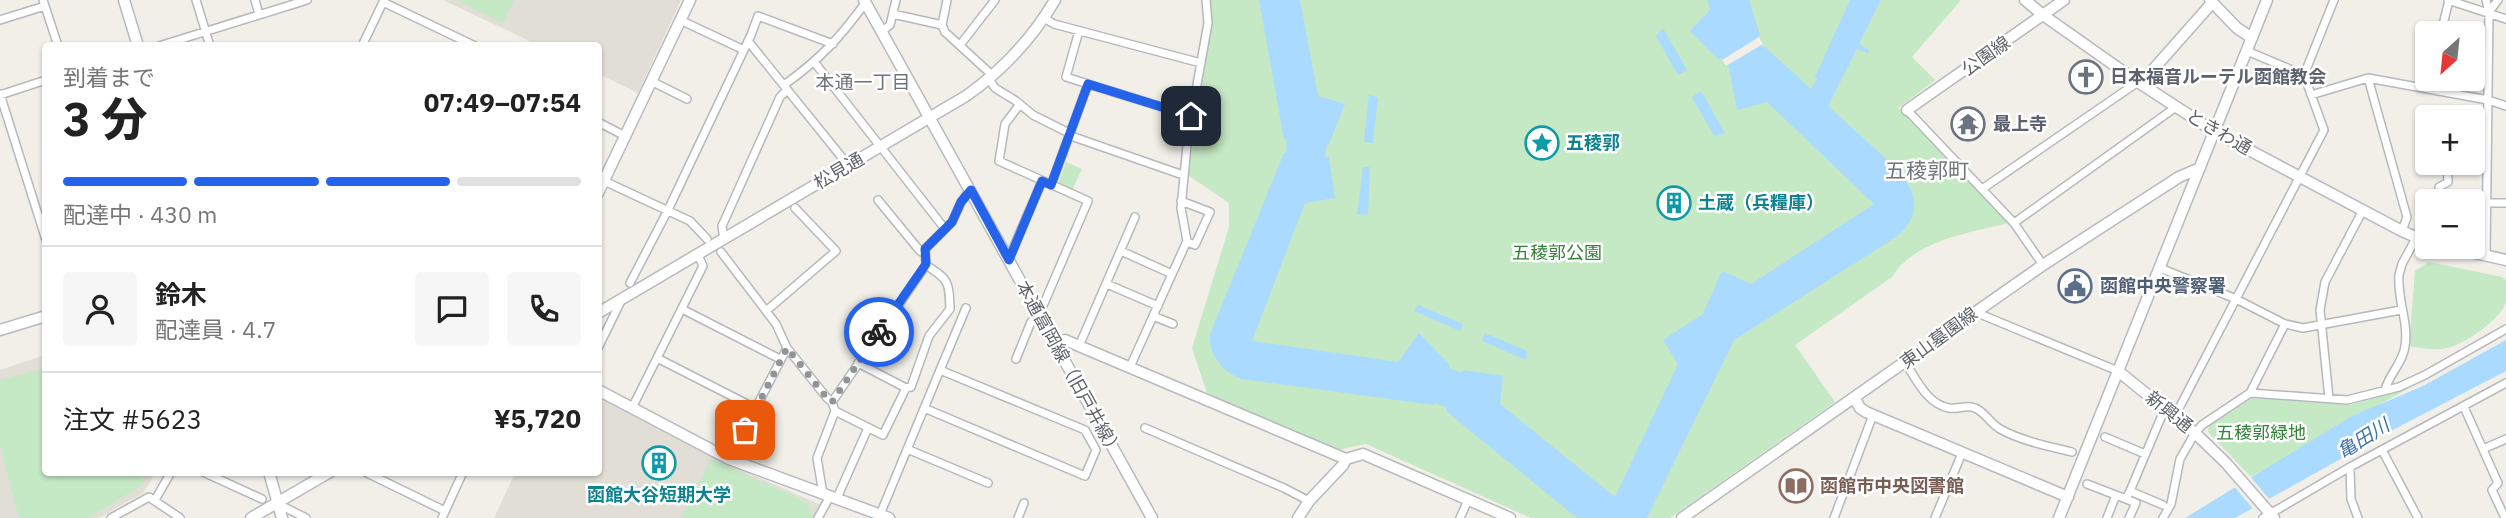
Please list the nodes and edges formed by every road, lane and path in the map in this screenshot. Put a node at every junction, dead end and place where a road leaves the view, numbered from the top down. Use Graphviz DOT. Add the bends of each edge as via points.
graph roads {
  1 [pos="124,0"];
  2 [pos="196,0"];
  3 [pos="255,0"];
  4 [pos="307,0"];
  5 [pos="690,0"];
  6 [pos="896,0"];
  7 [pos="947,0"];
  8 [pos="995,0"];
  9 [pos="1055,0"];
  10 [pos="1206,0"];
  11 [pos="2025,0"];
  12 [pos="2064,0"];
  13 [pos="2267,0"];
  14 [pos="2334,0"];
  15 [pos="2449,0"];
  16 [pos="2486,0"];
  17 [pos="2498,0"];
  18 [pos="383,1"];
  19 [pos="865,1"];
  20 [pos="2211,2"];
  21 [pos="44,3"];
  22 [pos="2489,12"];
  23 [pos="893,14"];
  24 [pos="260,15"];
  25 [pos="2043,15"];
  26 [pos="1044,18"];
  27 [pos="2506,19"];
  28 [pos="0,20"];
  29 [pos="680,20"];
  30 [pos="2444,21"];
  31 [pos="942,25"];
  32 [pos="206,31"];
  33 [pos="882,31"];
  34 [pos="1079,31"];
  35 [pos="2252,38"];
  36 [pos="748,41"];
  37 [pos="57,42"];
  38 [pos="137,42"];
  39 [pos="172,42"];
  40 [pos="209,42"];
  41 [pos="364,42"];
  42 [pos="467,42"];
  43 [pos="833,44"];
  44 [pos="960,46"];
  45 [pos="744,50"];
  46 [pos="2247,51"];
  47 [pos="815,63"];
  48 [pos="1201,63"];
  49 [pos="2304,75"];
  50 [pos="991,78"];
  51 [pos="2368,78"];
  52 [pos="42,81"];
  53 [pos="651,81"];
  54 [pos="2138,82"];
  55 [pos="1088,84"];
  56 [pos="2415,87"];
  57 [pos="785,88"];
  58 [pos="2439,91"];
  59 [pos="0,95"];
  60 [pos="2311,95"];
  61 [pos="687,99"];
  62 [pos="2488,100"];
  63 [pos="1020,104"];
  64 [pos="2506,106"];
  65 [pos="2176,107"];
  66 [pos="1907,110"];
  67 [pos="1191,116"];
  68 [pos="931,118"];
  69 [pos="602,124"];
  70 [pos="2215,132"];
  71 [pos="1071,135"];
  72 [pos="625,136"];
  73 [pos="881,147"];
  74 [pos="848,166"];
  75 [pos="2200,168"];
  76 [pos="603,173"];
  77 [pos="1183,175"];
  78 [pos="2448,175"];
  79 [pos="2300,176"];
  80 [pos="1042,181"];
  81 [pos="1051,185"];
  82 [pos="1982,189"];
  83 [pos="2440,189"];
  84 [pos="971,190"];
  85 [pos="878,200"];
  86 [pos="1181,201"];
  87 [pos="2487,203"];
  88 [pos="2506,203"];
  89 [pos="795,208"];
  90 [pos="668,210"];
  91 [pos="2363,210"];
  92 [pos="1135,217"];
  93 [pos="2014,223"];
  94 [pos="42,227"];
  95 [pos="945,229"];
  96 [pos="2402,231"];
  97 [pos="2415,238"];
  98 [pos="706,239"];
  99 [pos="724,240"];
  100 [pos="2415,240"];
  101 [pos="1187,242"];
  102 [pos="1121,251"];
  103 [pos="721,252"];
  104 [pos="925,254"];
  105 [pos="698,255"];
  106 [pos="2486,255"];
  107 [pos="1009,260"];
  108 [pos="2506,260"];
  109 [pos="926,264"];
  110 [pos="2043,265"];
  111 [pos="2160,268"];
  112 [pos="1172,274"];
  113 [pos="630,283"];
  114 [pos="1107,284"];
  115 [pos="622,299"];
  116 [pos="2236,299"];
  117 [pos="1158,306"];
  118 [pos="966,308"];
  119 [pos="682,309"];
  120 [pos="2401,310"];
  121 [pos="602,311"];
  122 [pos="766,311"];
  123 [pos="1975,312"];
  124 [pos="1038,315"];
  125 [pos="1153,316"];
  126 [pos="42,317"];
  127 [pos="1173,324"];
  128 [pos="2285,324"];
  129 [pos="2322,326"];
  130 [pos="2506,329"];
  131 [pos="0,330"];
  132 [pos="602,340"];
  133 [pos="1055,344"];
  134 [pos="1079,346"];
  135 [pos="787,348"];
  136 [pos="657,358"];
  137 [pos="780,359"];
  138 [pos="1016,359"];
  139 [pos="1905,362"];
  140 [pos="858,363"];
  141 [pos="1130,367"];
  142 [pos="940,370"];
  143 [pos="2118,371"];
  144 [pos="2506,383"];
  145 [pos="906,388"];
  146 [pos="2385,390"];
  147 [pos="602,392"];
  148 [pos="2250,393"];
  149 [pos="2329,398"];
  150 [pos="1854,399"];
  151 [pos="832,402"];
  152 [pos="2464,407"];
  153 [pos="632,408"];
  154 [pos="755,408"];
  155 [pos="924,408"];
  156 [pos="2165,408"];
  157 [pos="835,411"];
  158 [pos="1872,415"];
  159 [pos="2175,416"];
  160 [pos="868,428"];
  161 [pos="1145,428"];
  162 [pos="2195,433"];
  163 [pos="1105,434"];
  164 [pos="2105,437"];
  165 [pos="2506,439"];
  166 [pos="1091,441"];
  167 [pos="907,449"];
  168 [pos="2483,449"];
  169 [pos="2382,450"];
  170 [pos="2072,452"];
  171 [pos="1962,453"];
  172 [pos="2145,454"];
  173 [pos="729,458"];
  174 [pos="1346,459"];
  175 [pos="2350,467"];
  176 [pos="169,476"];
  177 [pos="213,476"];
  178 [pos="270,476"];
  179 [pos="324,476"];
  180 [pos="373,476"];
  181 [pos="461,476"];
  182 [pos="988,483"];
  183 [pos="2087,484"];
  184 [pos="2130,491"];
  185 [pos="2116,495"];
  186 [pos="2139,495"];
  187 [pos="830,496"];
  188 [pos="2068,497"];
  189 [pos="262,499"];
  190 [pos="2126,499"];
  191 [pos="155,500"];
  192 [pos="1468,500"];
  193 [pos="1309,501"];
  194 [pos="1024,503"];
  195 [pos="2136,503"];
  196 [pos="278,504"];
  197 [pos="2163,505"];
  198 [pos="444,514"];
  199 [pos="2268,515"];
  200 [pos="883,517"];
  201 [pos="111,518"];
  202 [pos="180,518"];
  203 [pos="251,518"];
  204 [pos="282,518"];
  205 [pos="306,518"];
  206 [pos="818,518"];
  207 [pos="1018,518"];
  208 [pos="1152,518"];
  209 [pos="1298,518"];
  210 [pos="1460,518"];
  211 [pos="1510,518"];
  212 [pos="1682,518"];
  213 [pos="1834,518"];
  214 [pos="1935,518"];
  215 [pos="2059,518"];
  216 [pos="2107,518"];
  217 [pos="2129,518"];
  218 [pos="2163,518"];
  219 [pos="2358,518"];
  220 [pos="2418,518"];
  221 [pos="2504,518"];
  1 -- 38 [label="street"];
  2 -- 32 [label="street"];
  3 -- 24 [label="street"];
  4 -- 24 [label="street"];
  5 -- 29 [label="street"];
  6 -- 23 [label="street"];
  7 -- 31 [label="street"];
  8 -- 44 [label="street"];
  9 -- 26 [label="street, 松見通"];
  10 -- 48 [label="street" via="1208,23"];
  11 -- 25 [label="street, ときわ通"];
  12 -- 25 [label="street, 公園線"];
  13 -- 35 [label="street"];
  14 -- 49 [label="street"];
  15 -- 22 [label="street"];
  15 -- 30 [label="street"];
  16 -- 22 [label="street"];
  17 -- 22 [label="street"];
  18 -- 41 [label="street"];
  18 -- 42 [label="street"];
  19 -- 33 [label="street, 本通富岡線（旧戸井線）"];
  19 -- 43 [label="street"];
  20 -- 35 [label="street"];
  20 -- 54 [label="street"];
  21 -- 28 [label="street"];
  21 -- 37 [label="street"];
  22 -- 27 [label="street"];
  22 -- 62 [label="street"];
  23 -- 31 [label="street"];
  23 -- 33 [label="street"];
  24 -- 32 [label="street"];
  25 -- 54 [label="street, ときわ通"];
  25 -- 66 [label="street, 公園線"];
  26 -- 34 [label="street"];
  26 -- 50 [label="street, 松見通"];
  29 -- 45 [label="street"];
  29 -- 53 [label="street"];
  31 -- 44 [label="street"];
  32 -- 39 [label="street"];
  32 -- 40 [label="street"];
  33 -- 68 [label="street, 本通富岡線（旧戸井線）"];
  34 -- 48 [label="street"];
  34 -- 55 [label="street" via="1066,77"];
  35 -- 46 [label="street"];
  36 -- 43 [label="street" via="758,16"];
  36 -- 45 [label="street"];
  36 -- 57 [label="street"];
  43 -- 47 [label="street"];
  44 -- 50 [label="street"];
  45 -- 90 [label="street"];
  46 -- 49 [label="street"];
  46 -- 70 [label="street"];
  47 -- 57 [label="street"];
  47 -- 73 [label="street"];
  48 -- 67 [label="street"];
  49 -- 60 [label="street"];
  50 -- 63 [label="street" via="995,88"];
  50 -- 68 [label="street, 松見通"];
  51 -- 56 [label="street"];
  51 -- 60 [label="street"];
  51 -- 96 [label="street" via="2407,217"];
  52 -- 59 [label="street"];
  53 -- 61 [label="street"];
  53 -- 72 [label="street"];
  54 -- 65 [label="street, ときわ通"];
  54 -- 82 [label="street"];
  55 -- 67 [label="street"];
  55 -- 71 [label="street"];
  57 -- 74 [label="street"];
  57 -- 99 [label="street" via="722,226"];
  58 -- 62 [label="street"];
  59 -- 94 [label="street"];
  60 -- 79 [label="street" via="2324,130"];
  62 -- 64 [label="street"];
  62 -- 87 [label="street"];
  63 -- 71 [label="street"];
  63 -- 80 [label="street" via="1005,124 999,161"];
  65 -- 70 [label="street, ときわ通"];
  65 -- 93 [label="street"];
  66 -- 82 [label="street"];
  67 -- 77 [label="street"];
  68 -- 73 [label="street, 松見通"];
  68 -- 84 [label="street, 本通富岡線（旧戸井線）"];
  69 -- 72 [label="street"];
  70 -- 75 [label="street"];
  70 -- 79 [label="street, ときわ通"];
  71 -- 77 [label="street"];
  71 -- 81 [label="street"];
  72 -- 76 [label="street"];
  73 -- 74 [label="street, 松見通"];
  73 -- 95 [label="street"];
  74 -- 99 [label="street, 松見通"];
  75 -- 110 [label="street, 東山墓園線"];
  75 -- 111 [label="street"];
  76 -- 90 [label="street"];
  77 -- 86 [label="street"];
  78 -- 83 [label="street" via="2448,182"];
  79 -- 91 [label="street, ときわ通"];
  79 -- 116 [label="street"];
  80 -- 81 [label="street"];
  80 -- 107 [label="street"];
  81 -- 124 [label="street" via="1088,201"];
  82 -- 93 [label="street"];
  84 -- 95 [label="street"];
  84 -- 107 [label="street, 本通富岡線（旧戸井線）"];
  85 -- 104 [label="street"];
  86 -- 101 [label="street"];
  86 -- 101 [label="street" via="1210,212 1195,245"];
  87 -- 88 [label="street"];
  87 -- 106 [label="street"];
  89 -- 122 [label="street" via="836,251"];
  90 -- 98 [label="street" via="690,221"];
  90 -- 113 [label="street"];
  91 -- 96 [label="street, ときわ通"];
  91 -- 129 [label="street" via="2325,282"];
  92 -- 102 [label="street"];
  93 -- 110 [label="street"];
  95 -- 104 [label="street"];
  96 -- 97 [label="street, ときわ通"];
  99 -- 105 [label="street, 松見通"];
  100 -- 120 [label="street" via="2399,275"];
  101 -- 112 [label="street"];
  102 -- 112 [label="street"];
  102 -- 114 [label="street"];
  103 -- 122 [label="street"];
  104 -- 109 [label="street"];
  105 -- 115 [label="street, 松見通"];
  105 -- 119 [label="street" via="703,266"];
  106 -- 108 [label="street"];
  107 -- 124 [label="street, 本通富岡線（旧戸井線）"];
  109 -- 140 [label="street"];
  109 -- 145 [label="street" via="949,284 950,309 929,336 911,387"];
  110 -- 123 [label="street, 東山墓園線"];
  111 -- 116 [label="street"];
  111 -- 143 [label="street"];
  112 -- 117 [label="street"];
  114 -- 117 [label="street"];
  114 -- 134 [label="street"];
  115 -- 121 [label="street, 松見通"];
  115 -- 132 [label="street"];
  116 -- 128 [label="street"];
  116 -- 159 [label="street"];
  117 -- 125 [label="street"];
  118 -- 142 [label="street"];
  119 -- 136 [label="street"];
  119 -- 137 [label="street"];
  120 -- 129 [label="street"];
  120 -- 146 [label="street" via="2405,345"];
  122 -- 135 [label="street"];
  123 -- 139 [label="street, 東山墓園線"];
  123 -- 143 [label="street"];
  124 -- 133 [label="street, 本通富岡線（旧戸井線）"];
  124 -- 138 [label="street"];
  125 -- 127 [label="street"];
  125 -- 141 [label="street"];
  126 -- 131 [label="street"];
  128 -- 129 [label="street"];
  128 -- 148 [label="street"];
  129 -- 149 [label="street"];
  130 -- 146 [label="street" via="2425,375"];
  133 -- 134 [label="street" via="1065,340"];
  133 -- 163 [label="street, 本通富岡線（旧戸井線）"];
  134 -- 141 [label="street"];
  135 -- 137 [label="street"];
  135 -- 151 [label="street"];
  136 -- 153 [label="street"];
  136 -- 154 [label="street"];
  137 -- 154 [label="street"];
  139 -- 150 [label="street, 東山墓園線"];
  139 -- 170 [label="street" via="1938,404 1952,409 1973,407 1997,428"];
  140 -- 145 [label="street"];
  140 -- 151 [label="street"];
  141 -- 174 [label="street"];
  142 -- 155 [label="street"];
  142 -- 166 [label="street" via="1085,430"];
  143 -- 156 [label="street, 新興通"];
  143 -- 188 [label="street"];
  144 -- 152 [label="street"];
  145 -- 160 [label="street" via="883,435"];
  146 -- 149 [label="street" via="2347,400"];
  147 -- 153 [label="street"];
  148 -- 149 [label="street"];
  148 -- 162 [label="street"];
  150 -- 158 [label="street"];
  150 -- 212 [label="street, 東山墓園線"];
  151 -- 157 [label="street"];
  152 -- 168 [label="street"];
  152 -- 169 [label="street"];
  153 -- 173 [label="street"];
  154 -- 173 [label="street"];
  155 -- 166 [label="street" via="1085,476 1096,450"];
  155 -- 167 [label="street"];
  156 -- 159 [label="street, 新興通"];
  156 -- 172 [label="street"];
  157 -- 160 [label="street"];
  157 -- 187 [label="street" via="817,458"];
  158 -- 171 [label="street"];
  158 -- 213 [label="street"];
  159 -- 162 [label="street, 新興通"];
  160 -- 187 [label="street"];
  161 -- 193 [label="street"];
  162 -- 199 [label="street, 新興通"];
  162 -- 218 [label="street" via="2180,458 2171,504"];
  163 -- 166 [label="street"];
  163 -- 208 [label="street, 本通富岡線（旧戸井線）"];
  164 -- 172 [label="street"];
  165 -- 168 [label="street"];
  167 -- 182 [label="street"];
  167 -- 200 [label="street"];
  168 -- 221 [label="street" via="2498,483 2492,490"];
  169 -- 175 [label="street"];
  169 -- 220 [label="street"];
  171 -- 188 [label="street"];
  171 -- 214 [label="street"];
  172 -- 184 [label="street"];
  173 -- 187 [label="street"];
  174 -- 192 [label="street" via="1363,454"];
  174 -- 193 [label="street"];
  175 -- 199 [label="street"];
  175 -- 219 [label="street" via="2351,499"];
  176 -- 191 [label="street"];
  177 -- 189 [label="street"];
  178 -- 196 [label="street"];
  179 -- 196 [label="street"];
  180 -- 198 [label="street"];
  181 -- 198 [label="street"];
  183 -- 185 [label="street"];
  184 -- 186 [label="street"];
  184 -- 190 [label="street"];
  185 -- 190 [label="street"];
  185 -- 216 [label="street"];
  186 -- 195 [label="street"];
  186 -- 197 [label="street"];
  187 -- 200 [label="street"];
  187 -- 206 [label="street"];
  188 -- 215 [label="street"];
  190 -- 195 [label="street"];
  191 -- 201 [label="street" via="149,497"];
  191 -- 202 [label="street"];
  192 -- 210 [label="street"];
  192 -- 211 [label="street"];
  193 -- 209 [label="street"];
  194 -- 207 [label="street"];
  195 -- 217 [label="street"];
  196 -- 203 [label="street"];
  196 -- 204 [label="street"];
  196 -- 205 [label="street"];
}
